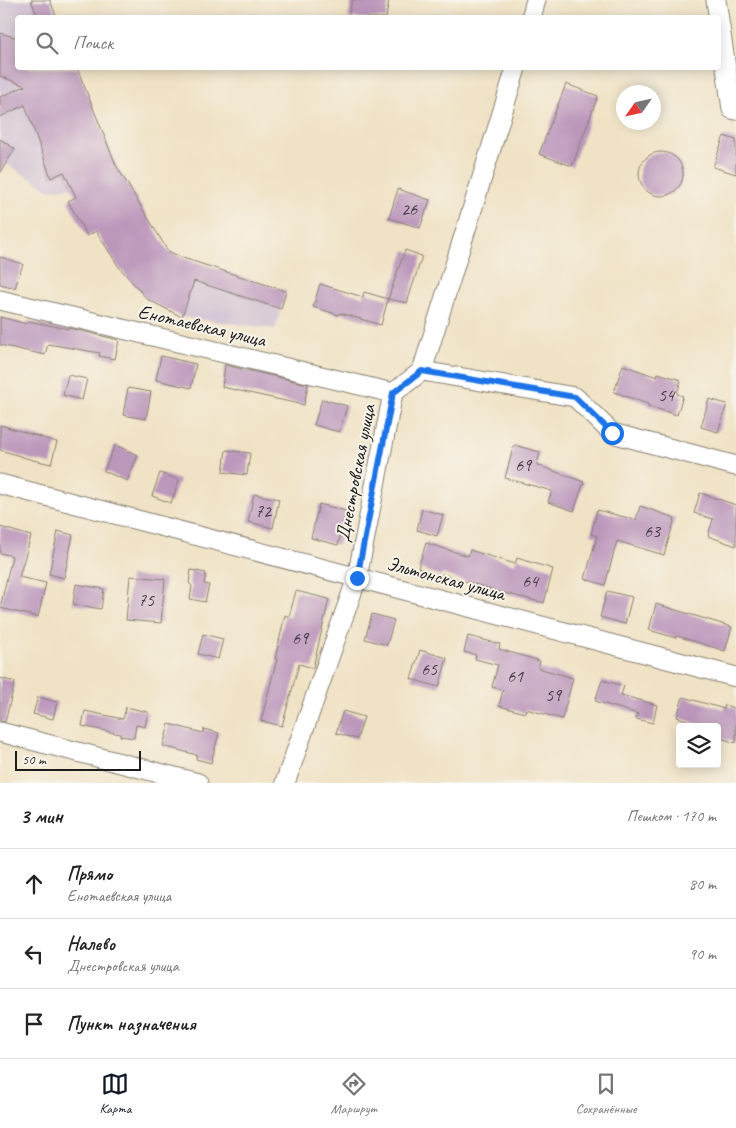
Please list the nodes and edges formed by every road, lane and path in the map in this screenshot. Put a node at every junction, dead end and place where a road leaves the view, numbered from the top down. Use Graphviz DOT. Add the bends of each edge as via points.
graph roads {
  1 [pos="536,0"];
  2 [pos="716,0"];
  3 [pos="532,15"];
  4 [pos="718,15"];
  5 [pos="721,34"];
  6 [pos="515,70"];
  7 [pos="736,110"];
  8 [pos="0,300"];
  9 [pos="422,371"];
  10 [pos="393,393"];
  11 [pos="736,466"];
  12 [pos="0,484"];
  13 [pos="357,578"];
  14 [pos="736,677"];
  15 [pos="0,732"];
  16 [pos="198,783"];
  17 [pos="285,783"];
  1 -- 3 [label="street"];
  2 -- 4 [label="street"];
  5 -- 7 [label="street" via="732,109"];
  6 -- 9 [label="street"];
  8 -- 10 [label="street, Енотаевская улица"];
  9 -- 10 [label="street, Днестровская улица"];
  9 -- 11 [label="street" via="575,397 612,433"];
  10 -- 13 [label="street, Днестровская улица"];
  12 -- 13 [label="street, Эльтонская улица"];
  13 -- 14 [label="street, Эльтонская улица"];
  13 -- 17 [label="street, Днестровская улица"];
  15 -- 16 [label="street"];
}
